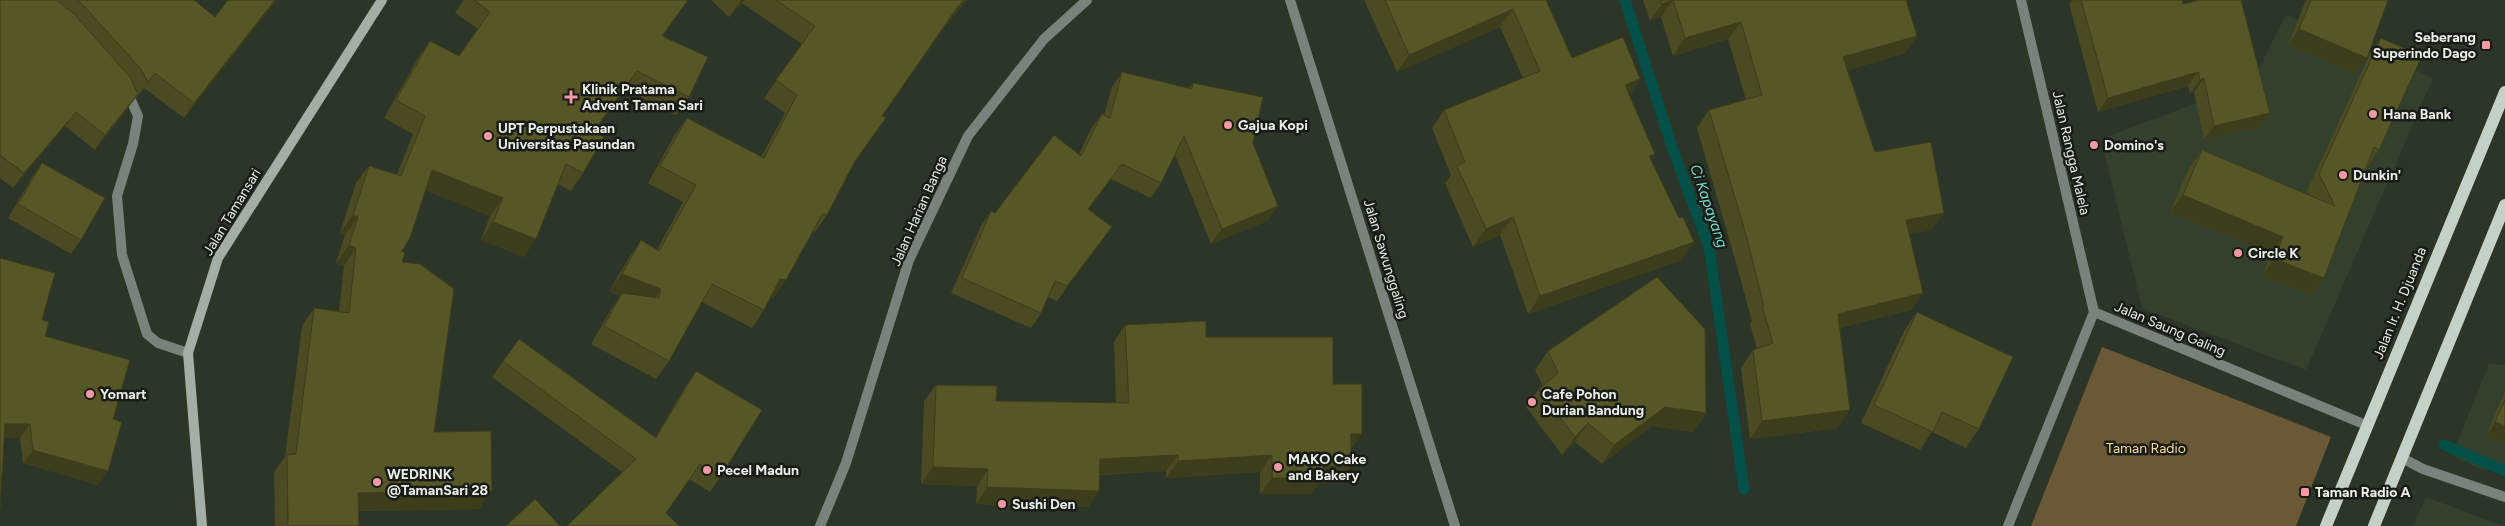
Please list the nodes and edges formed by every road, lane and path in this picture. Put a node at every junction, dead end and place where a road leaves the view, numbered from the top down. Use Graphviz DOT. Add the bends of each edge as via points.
graph roads {
  1 [pos="382,0"];
  2 [pos="1087,0"];
  3 [pos="1290,0"];
  4 [pos="2021,0"];
  5 [pos="120,81"];
  6 [pos="2505,92"];
  7 [pos="2505,205"];
  8 [pos="2094,312"];
  9 [pos="188,353"];
  10 [pos="2366,425"];
  11 [pos="2402,458"];
  12 [pos="2505,497"];
  13 [pos="202,526"];
  14 [pos="820,526"];
  15 [pos="1455,526"];
  16 [pos="2008,526"];
  17 [pos="2326,526"];
  18 [pos="2374,526"];
  1 -- 9 [label="main road, Jalan Tamansari" via="218,258"];
  2 -- 14 [label="street, Jalan Harian Banga" via="1044,39 968,136 909,260 846,463"];
  3 -- 15 [label="street, Jalan Sawunggaling"];
  4 -- 8 [label="street, Jalan Rangga Malela"];
  5 -- 9 [label="street" via="138,116 117,196 122,255 147,334 158,343"];
  6 -- 10 [label="main road, Jalan Ir. H. Djuanda"];
  7 -- 11 [label="main road"];
  8 -- 10 [label="street, Jalan Saung Galing"];
  8 -- 16 [label="street, Jalan Saung Galing"];
  9 -- 13 [label="main road, Jalan Tamansari"];
  10 -- 17 [label="main road, Jalan Ir. H. Djuanda"];
  11 -- 12 [label="street" via="2423,469"];
  11 -- 18 [label="main road"];
}
